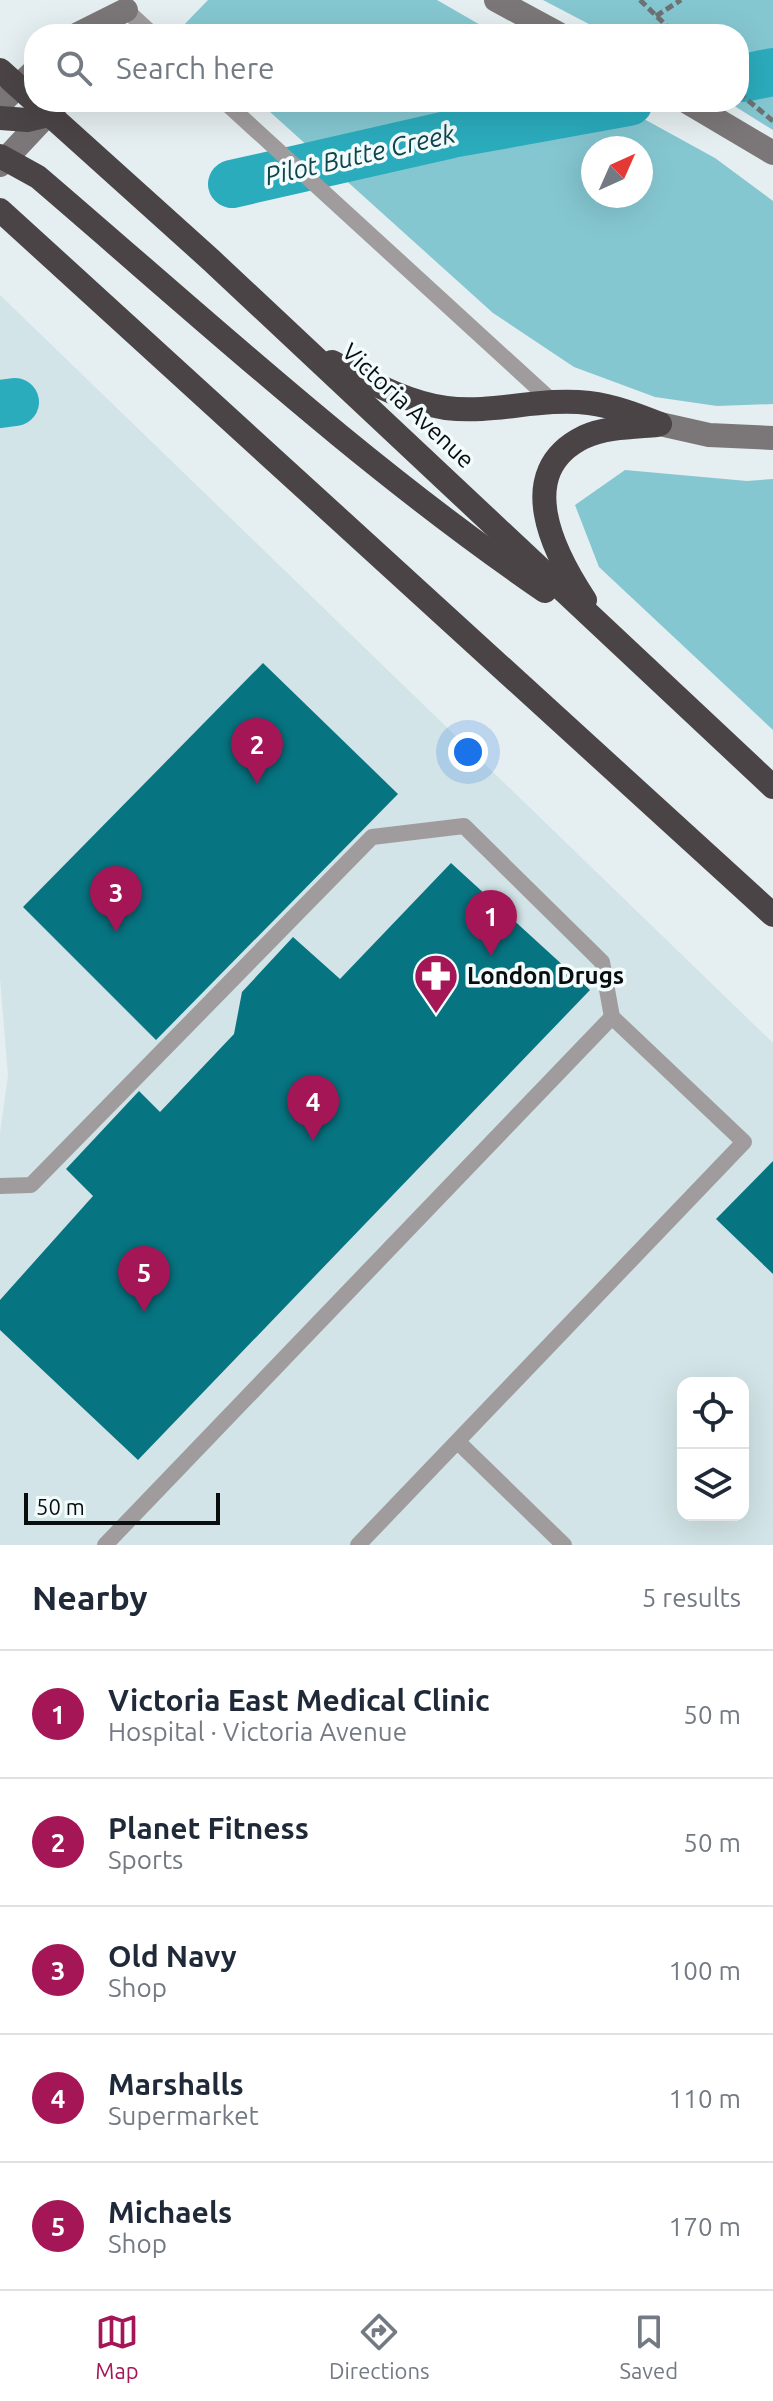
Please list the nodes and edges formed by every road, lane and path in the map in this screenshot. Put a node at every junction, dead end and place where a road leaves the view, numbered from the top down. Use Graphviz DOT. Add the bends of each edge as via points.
graph roads {
  1 [pos="496,0"];
  2 [pos="640,0"];
  3 [pos="681,0"];
  4 [pos="126,3"];
  5 [pos="656,16"];
  6 [pos="93,24"];
  7 [pos="116,24"];
  8 [pos="144,24"];
  9 [pos="540,24"];
  10 [pos="664,24"];
  11 [pos="17,76"];
  12 [pos="749,101"];
  13 [pos="0,104"];
  14 [pos="47,112"];
  15 [pos="51,112"];
  16 [pos="57,112"];
  17 [pos="236,112"];
  18 [pos="704,112"];
  19 [pos="0,118"];
  20 [pos="773,121"];
  21 [pos="773,153"];
  22 [pos="2,160"];
  23 [pos="0,210"];
  24 [pos="308,350"];
  25 [pos="554,403"];
  26 [pos="660,424"];
  27 [pos="773,438"];
  28 [pos="607,633"];
  29 [pos="773,787"];
  30 [pos="773,915"];
  31 [pos="612,1017"];
  32 [pos="0,1186"];
  33 [pos="458,1442"];
  34 [pos="105,1545"];
  35 [pos="358,1545"];
  36 [pos="564,1545"];
  1 -- 9 [label="street"];
  2 -- 5 [label="path"];
  3 -- 5 [label="path"];
  4 -- 6 [label="street"];
  4 -- 7 [label="street"];
  4 -- 8 [label="lane"];
  5 -- 10 [label="path"];
  11 -- 13 [label="street"];
  12 -- 20 [label="path"];
  14 -- 19 [label="highway" via="27,120"];
  15 -- 22 [label="street"];
  16 -- 24 [label="highway, Victoria Avenue"];
  17 -- 25 [label="lane"];
  18 -- 21 [label="street"];
  22 -- 28 [label="highway" via="38,177 362,453 482,548"];
  23 -- 30 [label="highway"];
  24 -- 25 [label="highway" via="418,402 474,410"];
  24 -- 28 [label="highway, Victoria Avenue"];
  25 -- 26 [label="highway" via="587,402"];
  26 -- 27 [label="street" via="709,435"];
  26 -- 28 [label="highway" via="585,437 553,464 545,487 544,516 554,548"];
  28 -- 29 [label="highway, Victoria Avenue"];
  31 -- 32 [label="lane" via="602,962 464,826 372,837 31,1185"];
  31 -- 33 [label="lane" via="744,1142"];
  31 -- 34 [label="lane"];
  33 -- 35 [label="lane"];
  33 -- 36 [label="lane"];
}
